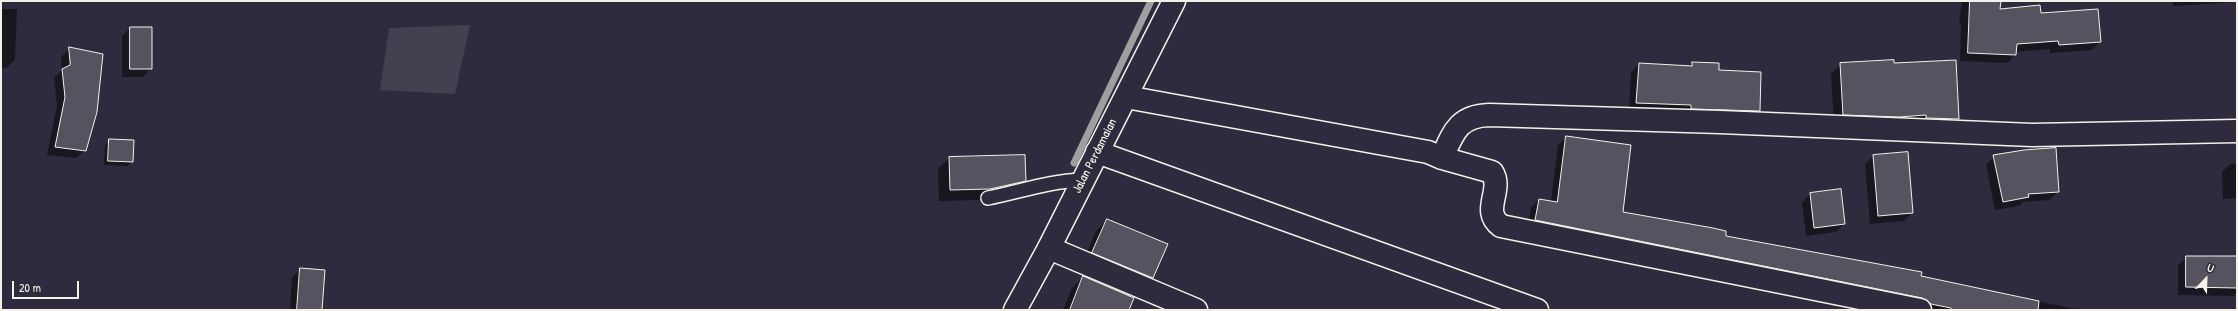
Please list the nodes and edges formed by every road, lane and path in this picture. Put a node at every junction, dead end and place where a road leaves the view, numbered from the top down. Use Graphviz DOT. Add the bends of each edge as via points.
graph roads {
  1 [pos="1174,1"];
  2 [pos="1126,97"];
  3 [pos="2237,131"];
  4 [pos="1097,152"];
  5 [pos="1442,158"];
  6 [pos="1082,180"];
  7 [pos="988,198"];
  8 [pos="1049,248"];
  9 [pos="1015,310"];
  10 [pos="1196,310"];
  11 [pos="1538,310"];
  12 [pos="1920,310"];
  1 -- 2 [label="street, Jalan Perdamaian"];
  2 -- 4 [label="street, Jalan Perdamaian"];
  2 -- 5 [label="street" via="1428,152"];
  3 -- 5 [label="street" via="2032,135 1474,115 1464,121 1453,134"];
  4 -- 6 [label="street, Jalan Perdamaian"];
  4 -- 11 [label="street"];
  5 -- 12 [label="street" via="1492,172 1496,182 1492,215 1502,226"];
  6 -- 7 [label="lane"];
  6 -- 8 [label="street, Jalan Perdamaian"];
  8 -- 9 [label="street, Jalan Perdamaian"];
  8 -- 10 [label="street"];
}
